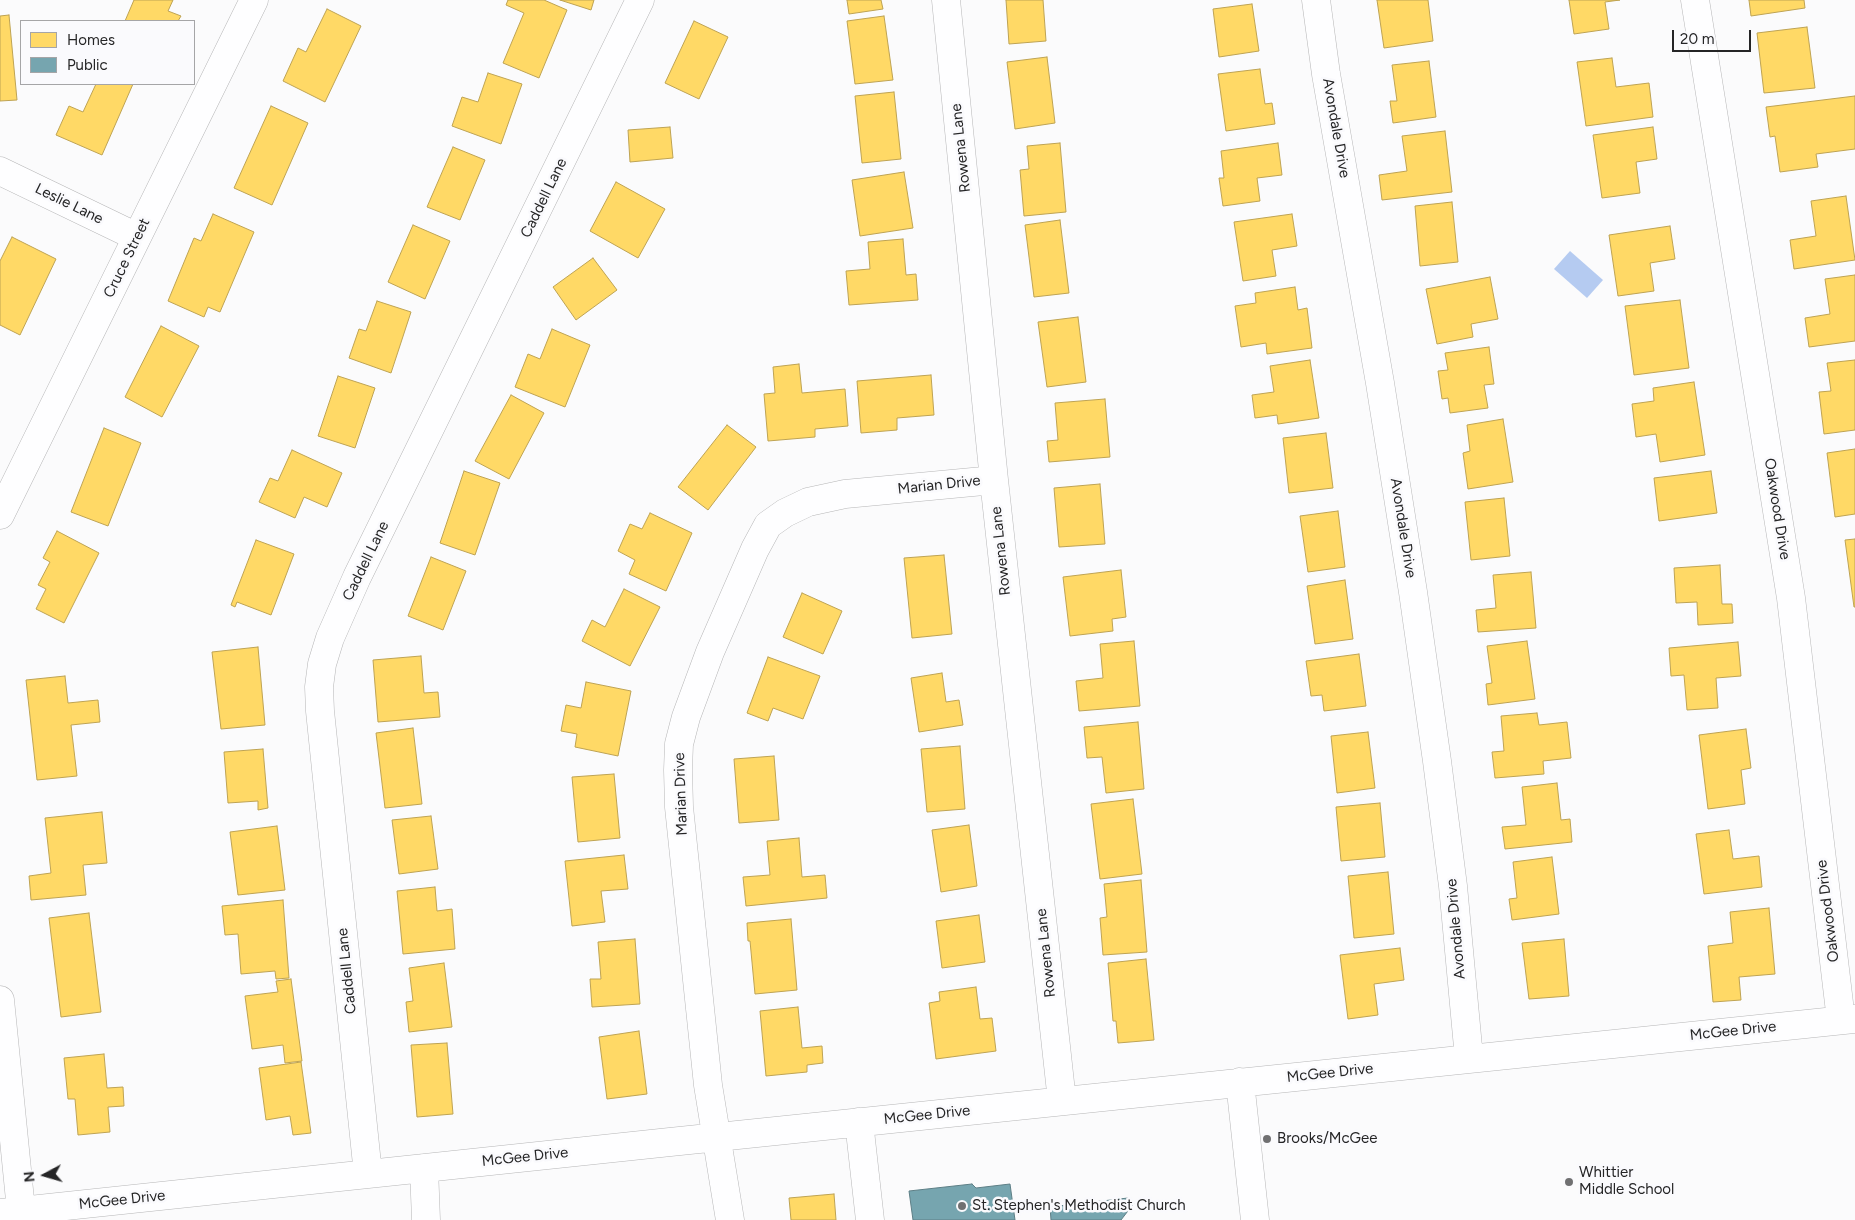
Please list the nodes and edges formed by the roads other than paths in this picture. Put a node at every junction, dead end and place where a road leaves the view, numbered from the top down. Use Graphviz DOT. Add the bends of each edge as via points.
graph roads {
  1 [pos="254,0"];
  2 [pos="640,0"];
  3 [pos="946,0"];
  4 [pos="1316,0"];
  5 [pos="1695,0"];
  6 [pos="0,171"];
  7 [pos="137,237"];
  8 [pos="994,480"];
  9 [pos="0,516"];
  10 [pos="0,1000"];
  11 [pos="1848,1020"];
  12 [pos="1469,1058"];
  13 [pos="1240,1082"];
  14 [pos="1062,1101"];
  15 [pos="858,1122"];
  16 [pos="717,1137"];
  17 [pos="424,1168"];
  18 [pos="368,1174"];
  19 [pos="14,1215"];
  20 [pos="426,1220"];
  21 [pos="730,1220"];
  22 [pos="870,1220"];
  23 [pos="1255,1220"];
  1 -- 7 [label="street, Cruce Street"];
  2 -- 18 [label="street, Caddell Lane" via="358,577 330,638 322,664 319,687 321,728"];
  3 -- 8 [label="street, Rowena Lane"];
  4 -- 12 [label="street, Avondale Drive" via="1416,610 1452,876"];
  5 -- 11 [label="street, Oakwood Drive" via="1789,588"];
  6 -- 7 [label="street, Leslie Lane"];
  7 -- 9 [label="street, Cruce Street"];
  8 -- 14 [label="street, Rowena Lane"];
  8 -- 16 [label="street, Marian Drive" via="845,494 808,502 785,513 768,525 755,549 710,652 686,717 678,770 679,807 707,1075"];
  10 -- 19 [label="street"];
  11 -- 12 [label="street, McGee Drive"];
  12 -- 13 [label="street, McGee Drive"];
  13 -- 14 [label="street, McGee Drive"];
  13 -- 23 [label="street"];
  14 -- 15 [label="street, McGee Drive"];
  15 -- 16 [label="street, McGee Drive"];
  15 -- 22 [label="street"];
  16 -- 17 [label="street, McGee Drive"];
  16 -- 21 [label="street, Marian Drive"];
  17 -- 18 [label="street, McGee Drive"];
  17 -- 20 [label="street"];
  18 -- 19 [label="street, McGee Drive"];
}
